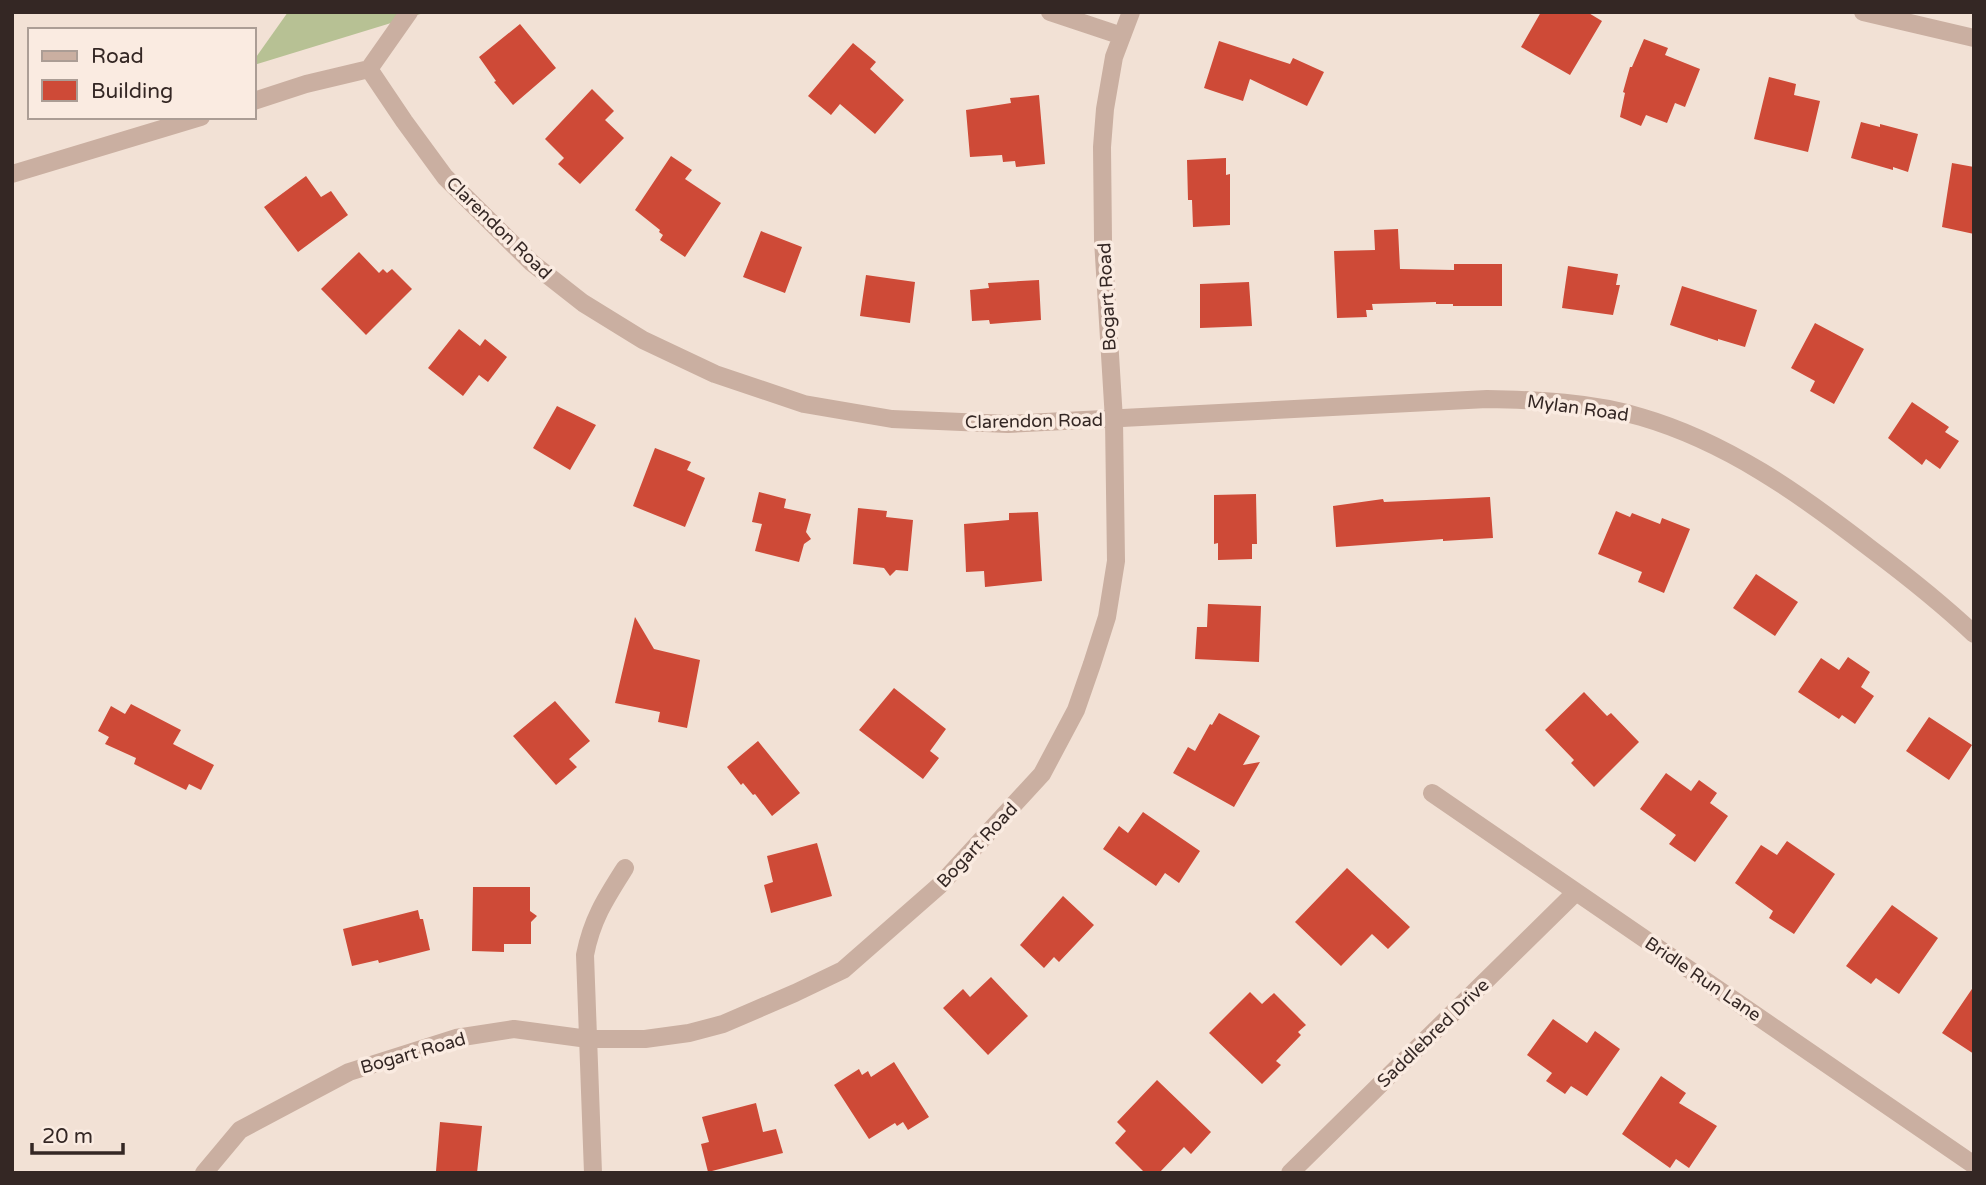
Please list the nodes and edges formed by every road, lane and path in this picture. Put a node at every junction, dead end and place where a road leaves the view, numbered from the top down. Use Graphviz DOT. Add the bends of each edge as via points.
graph roads {
  1 [pos="409,12"];
  2 [pos="1050,12"];
  3 [pos="1131,12"];
  4 [pos="1863,12"];
  5 [pos="1122,36"];
  6 [pos="1974,38"];
  7 [pos="369,69"];
  8 [pos="256,100"];
  9 [pos="194,119"];
  10 [pos="12,174"];
  11 [pos="1114,420"];
  12 [pos="1974,634"];
  13 [pos="1432,793"];
  14 [pos="625,868"];
  15 [pos="1576,892"];
  16 [pos="588,1040"];
  17 [pos="1974,1165"];
  18 [pos="204,1173"];
  19 [pos="593,1173"];
  20 [pos="1290,1173"];
  1 -- 7 [label="street"];
  2 -- 5 [label="street"];
  3 -- 5 [label="street, Bogart Road"];
  4 -- 6 [label="street"];
  5 -- 11 [label="street, Bogart Road" via="1114,58 1102,147"];
  7 -- 8 [label="street"];
  7 -- 11 [label="street, Clarendon Road" via="445,177 532,263 583,303 643,340 715,374 804,404 892,419 1008,424"];
  9 -- 10 [label="street"];
  11 -- 12 [label="street, Mylan Road" via="1487,399 1594,406 1640,416 1695,435 1757,468 1843,527"];
  11 -- 16 [label="street, Bogart Road" via="1116,561 1107,617 1076,710 1042,774 940,885 843,970 758,1011 689,1033 645,1040"];
  13 -- 15 [label="street, Bridle Run Lane"];
  14 -- 16 [label="street" via="590,930 585,955"];
  15 -- 17 [label="street, Bridle Run Lane"];
  15 -- 20 [label="street, Saddlebred Drive"];
  16 -- 18 [label="street, Bogart Road" via="514,1029 456,1038 349,1072 240,1130"];
  16 -- 19 [label="street"];
}
